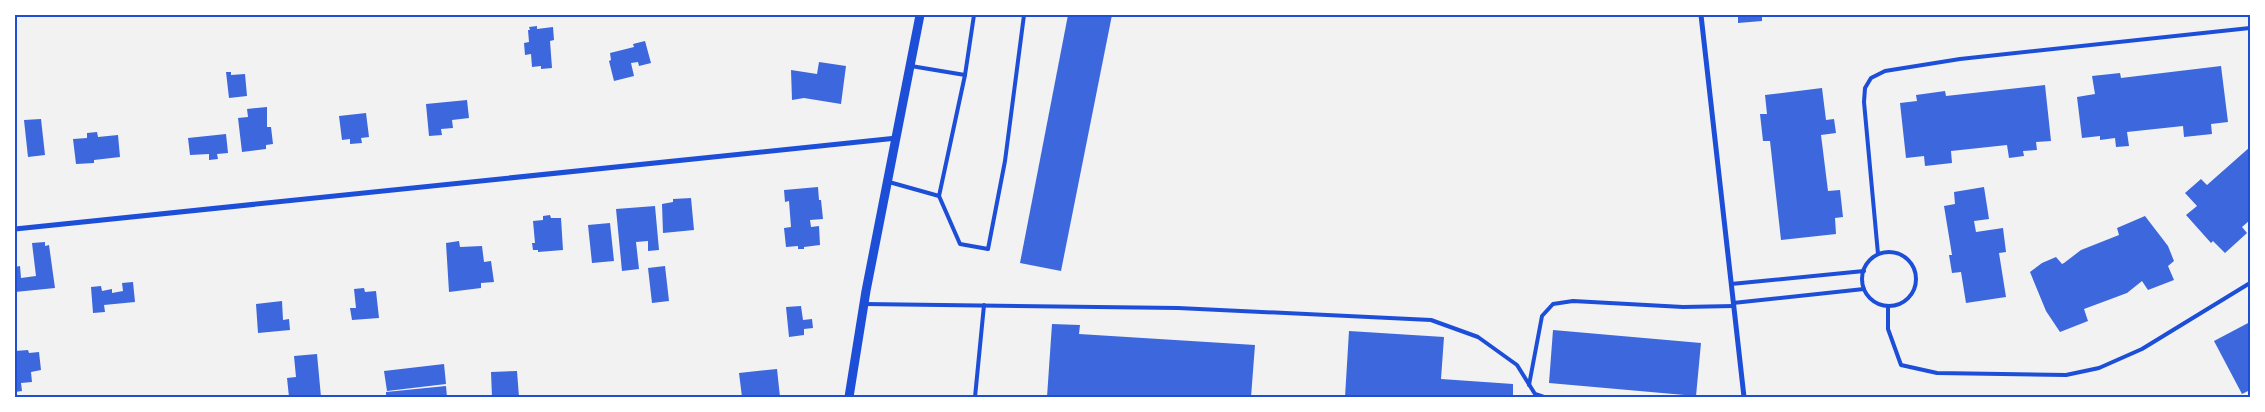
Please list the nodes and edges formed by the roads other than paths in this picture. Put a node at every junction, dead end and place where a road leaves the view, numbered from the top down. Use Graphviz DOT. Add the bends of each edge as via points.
graph roads {
  1 [pos="920,15"];
  2 [pos="974,15"];
  3 [pos="1024,15"];
  4 [pos="1702,15"];
  5 [pos="2250,28"];
  6 [pos="910,66"];
  7 [pos="965,75"];
  8 [pos="897,138"];
  9 [pos="888,182"];
  10 [pos="939,196"];
  11 [pos="15,229"];
  12 [pos="1878,254"];
  13 [pos="1864,271"];
  14 [pos="2250,283"];
  15 [pos="1731,284"];
  16 [pos="1864,289"];
  17 [pos="864,304"];
  18 [pos="984,305"];
  19 [pos="1734,305"];
  20 [pos="1888,306"];
  21 [pos="1529,385"];
  22 [pos="848,397"];
  23 [pos="975,397"];
  24 [pos="1544,397"];
  25 [pos="1744,397"];
  1 -- 6 [label="street"];
  2 -- 7 [label="lane"];
  3 -- 10 [label="lane" via="1005,161 988,249 960,244"];
  4 -- 15 [label="street"];
  5 -- 12 [label="lane" via="1960,59 1885,71 1871,78 1865,88 1864,102"];
  6 -- 7 [label="lane"];
  6 -- 8 [label="street"];
  7 -- 10 [label="lane"];
  8 -- 9 [label="street"];
  8 -- 11 [label="street"];
  9 -- 10 [label="lane"];
  9 -- 17 [label="street"];
  12 -- 13 [label="lane"];
  12 -- 20 [label="lane" via="1886,252 1903,256 1914,269 1915,286 1911,294 1897,305"];
  13 -- 15 [label="lane"];
  13 -- 16 [label="lane"];
  14 -- 20 [label="lane" via="2142,349 2099,368 2066,375 1937,373 1901,365 1888,329"];
  15 -- 19 [label="street"];
  16 -- 19 [label="lane"];
  16 -- 20 [label="lane" via="1872,299"];
  17 -- 18 [label="lane"];
  17 -- 22 [label="street"];
  18 -- 21 [label="lane" via="1178,308 1431,320 1478,337 1517,365"];
  18 -- 23 [label="lane"];
  19 -- 21 [label="lane" via="1683,308 1573,301 1553,304 1542,316"];
  19 -- 25 [label="street"];
  21 -- 24 [label="lane" via="1535,394"];
}
